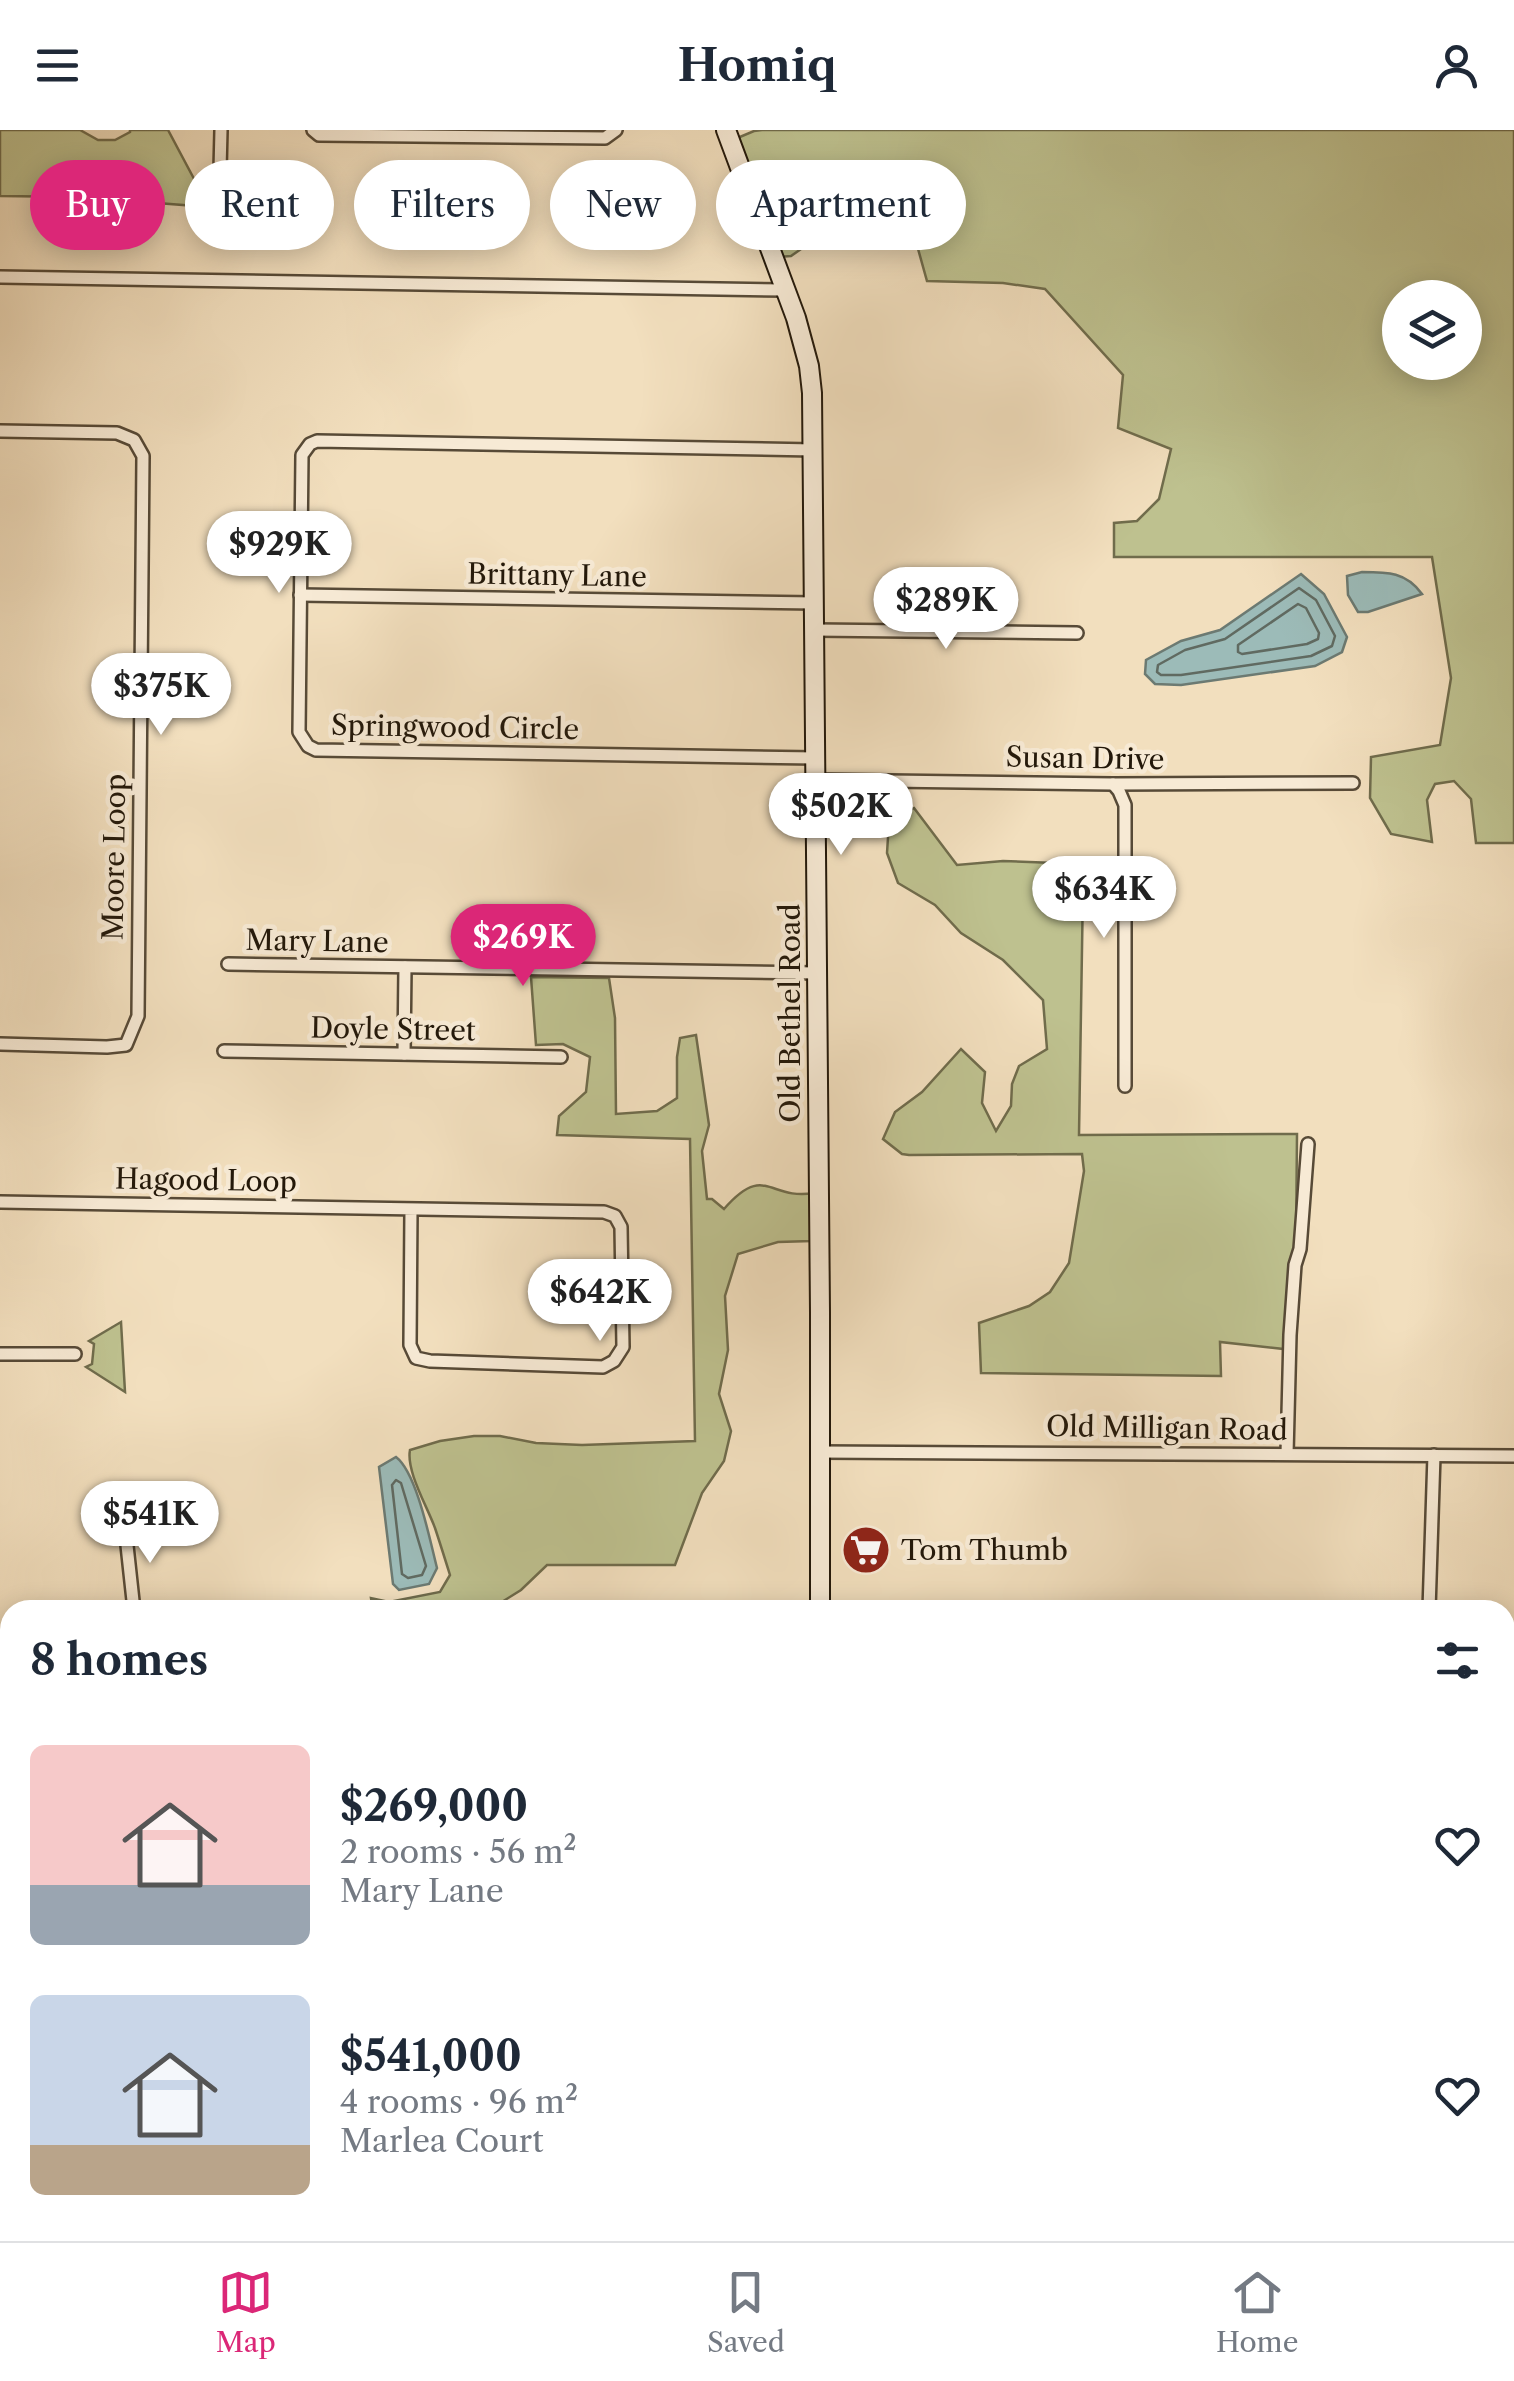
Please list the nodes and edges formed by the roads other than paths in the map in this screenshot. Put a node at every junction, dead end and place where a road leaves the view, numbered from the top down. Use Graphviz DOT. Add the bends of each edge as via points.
graph roads {
  1 [pos="222,130"];
  2 [pos="312,130"];
  3 [pos="616,130"];
  4 [pos="726,130"];
  5 [pos="220,160"];
  6 [pos="0,277"];
  7 [pos="784,290"];
  8 [pos="0,430"];
  9 [pos="814,450"];
  10 [pos="300,595"];
  11 [pos="814,603"];
  12 [pos="815,630"];
  13 [pos="1077,633"];
  14 [pos="816,758"];
  15 [pos="816,780"];
  16 [pos="1112,784"];
  17 [pos="1354,784"];
  18 [pos="228,964"];
  19 [pos="405,967"];
  20 [pos="818,973"];
  21 [pos="0,1044"];
  22 [pos="224,1051"];
  23 [pos="404,1054"];
  24 [pos="560,1057"];
  25 [pos="1125,1086"];
  26 [pos="1308,1144"];
  27 [pos="0,1202"];
  28 [pos="410,1208"];
  29 [pos="0,1354"];
  30 [pos="74,1354"];
  31 [pos="820,1452"];
  32 [pos="1286,1454"];
  33 [pos="1434,1455"];
  34 [pos="1514,1456"];
  35 [pos="125,1527"];
  36 [pos="133,1600"];
  37 [pos="820,1600"];
  38 [pos="1429,1600"];
  1 -- 5 [label="street"];
  2 -- 3 [label="street" via="606,138"];
  4 -- 7 [label="street, Old Bethel Road"];
  6 -- 7 [label="street"];
  7 -- 9 [label="street, Old Bethel Road" via="809,366"];
  8 -- 21 [label="street, Moore Loop" via="117,434 134,440 143,456 138,1016 126,1045"];
  9 -- 10 [label="street, Springwood Circle" via="317,441 302,455"];
  9 -- 11 [label="street, Old Bethel Road"];
  10 -- 11 [label="street, Brittany Lane"];
  10 -- 14 [label="street, Springwood Circle" via="299,732 316,750"];
  11 -- 12 [label="street, Old Bethel Road"];
  12 -- 13 [label="street"];
  12 -- 14 [label="street, Old Bethel Road"];
  14 -- 15 [label="street, Old Bethel Road"];
  15 -- 16 [label="street, Susan Drive"];
  15 -- 20 [label="street, Old Bethel Road"];
  16 -- 17 [label="street, Susan Drive"];
  16 -- 25 [label="street" via="1126,805"];
  18 -- 19 [label="street, Mary Lane"];
  19 -- 20 [label="street, Mary Lane"];
  19 -- 23 [label="street, Mary Lane"];
  20 -- 31 [label="street, Old Bethel Road"];
  22 -- 23 [label="street, Doyle Street"];
  23 -- 24 [label="street, Doyle Street"];
  26 -- 32 [label="street"];
  27 -- 28 [label="street, Hagood Loop"];
  28 -- 28 [label="street, Hagood Loop" via="615,1216 621,1227 622,1347 614,1361 604,1367 416,1358 410,1345"];
  29 -- 30 [label="street"];
  31 -- 32 [label="street, Old Milligan Road"];
  31 -- 37 [label="street, Old Bethel Road"];
  32 -- 33 [label="street, Old Milligan Road"];
  33 -- 34 [label="street, Old Milligan Road"];
  33 -- 38 [label="street"];
  35 -- 36 [label="street"];
}
